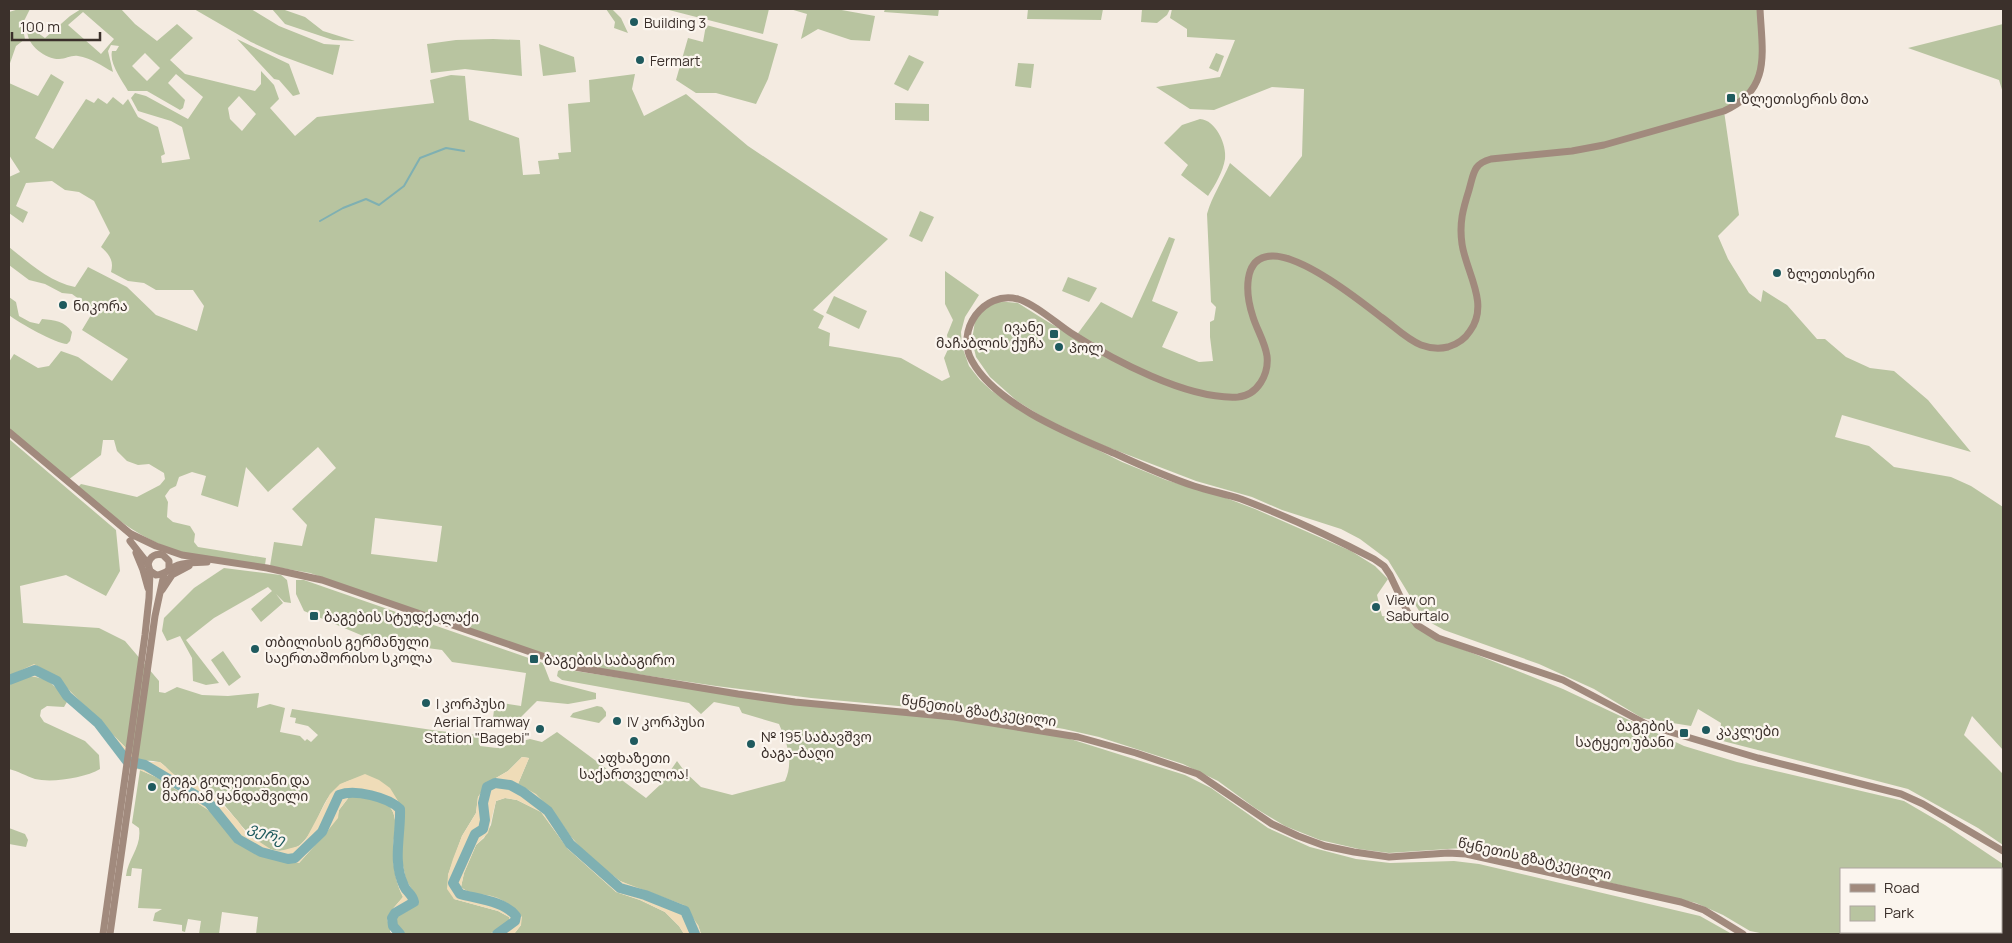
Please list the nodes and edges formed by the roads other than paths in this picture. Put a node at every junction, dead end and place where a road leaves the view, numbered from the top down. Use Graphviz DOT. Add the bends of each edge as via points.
graph roads {
  1 [pos="1760,9"];
  2 [pos="9,432"];
  3 [pos="130,537"];
  4 [pos="163,555"];
  5 [pos="191,557"];
  6 [pos="217,561"];
  7 [pos="199,563"];
  8 [pos="149,567"];
  9 [pos="166,572"];
  10 [pos="150,598"];
  11 [pos="157,601"];
  12 [pos="151,615"];
  13 [pos="2003,851"];
  14 [pos="116,863"];
  15 [pos="103,934"];
  16 [pos="110,934"];
  17 [pos="1743,934"];
  1 -- 13 [label="main road" via="1761,70 1748,97 1736,106 1604,145 1480,162 1460,217 1462,246 1478,305 1475,325 1457,344 1445,348 1420,345 1346,290 1300,264 1276,256 1264,257 1250,269 1248,298 1268,359 1259,386 1248,395 1237,397 1168,382 1110,356 1014,298 993,300 978,311 971,321 966,345 971,360 994,387 1062,430 1166,476 1275,512 1374,559 1390,575 1417,625 1438,638 1563,680 1650,726 1758,758 1901,794"];
  2 -- 3 [label="main road"];
  3 -- 4 [label="main road"];
  3 -- 5 [label="main road"];
  3 -- 8 [label="main road"];
  3 -- 10 [label="main road"];
  4 -- 5 [label="main road"];
  4 -- 8 [label="main road" via="152,556"];
  4 -- 9 [label="main road" via="169,561"];
  5 -- 6 [label="main road, წყნეთის გზატკეცილი"];
  6 -- 7 [label="main road"];
  6 -- 17 [label="main road, წყნეთის გზატკეცილი" via="322,580 574,667 795,702 963,718 1078,737 1198,774 1272,824 1325,846 1389,857 1448,853 1477,857 1681,902 1704,910"];
  7 -- 9 [label="main road" via="182,564"];
  7 -- 11 [label="main road" via="172,575"];
  8 -- 9 [label="main road" via="156,575"];
  8 -- 10 [label="main road"];
  9 -- 11 [label="main road"];
  10 -- 12 [label="main road"];
  11 -- 12 [label="main road"];
  12 -- 14 [label="main road"];
  14 -- 15 [label="main road"];
  14 -- 16 [label="main road"];
}
